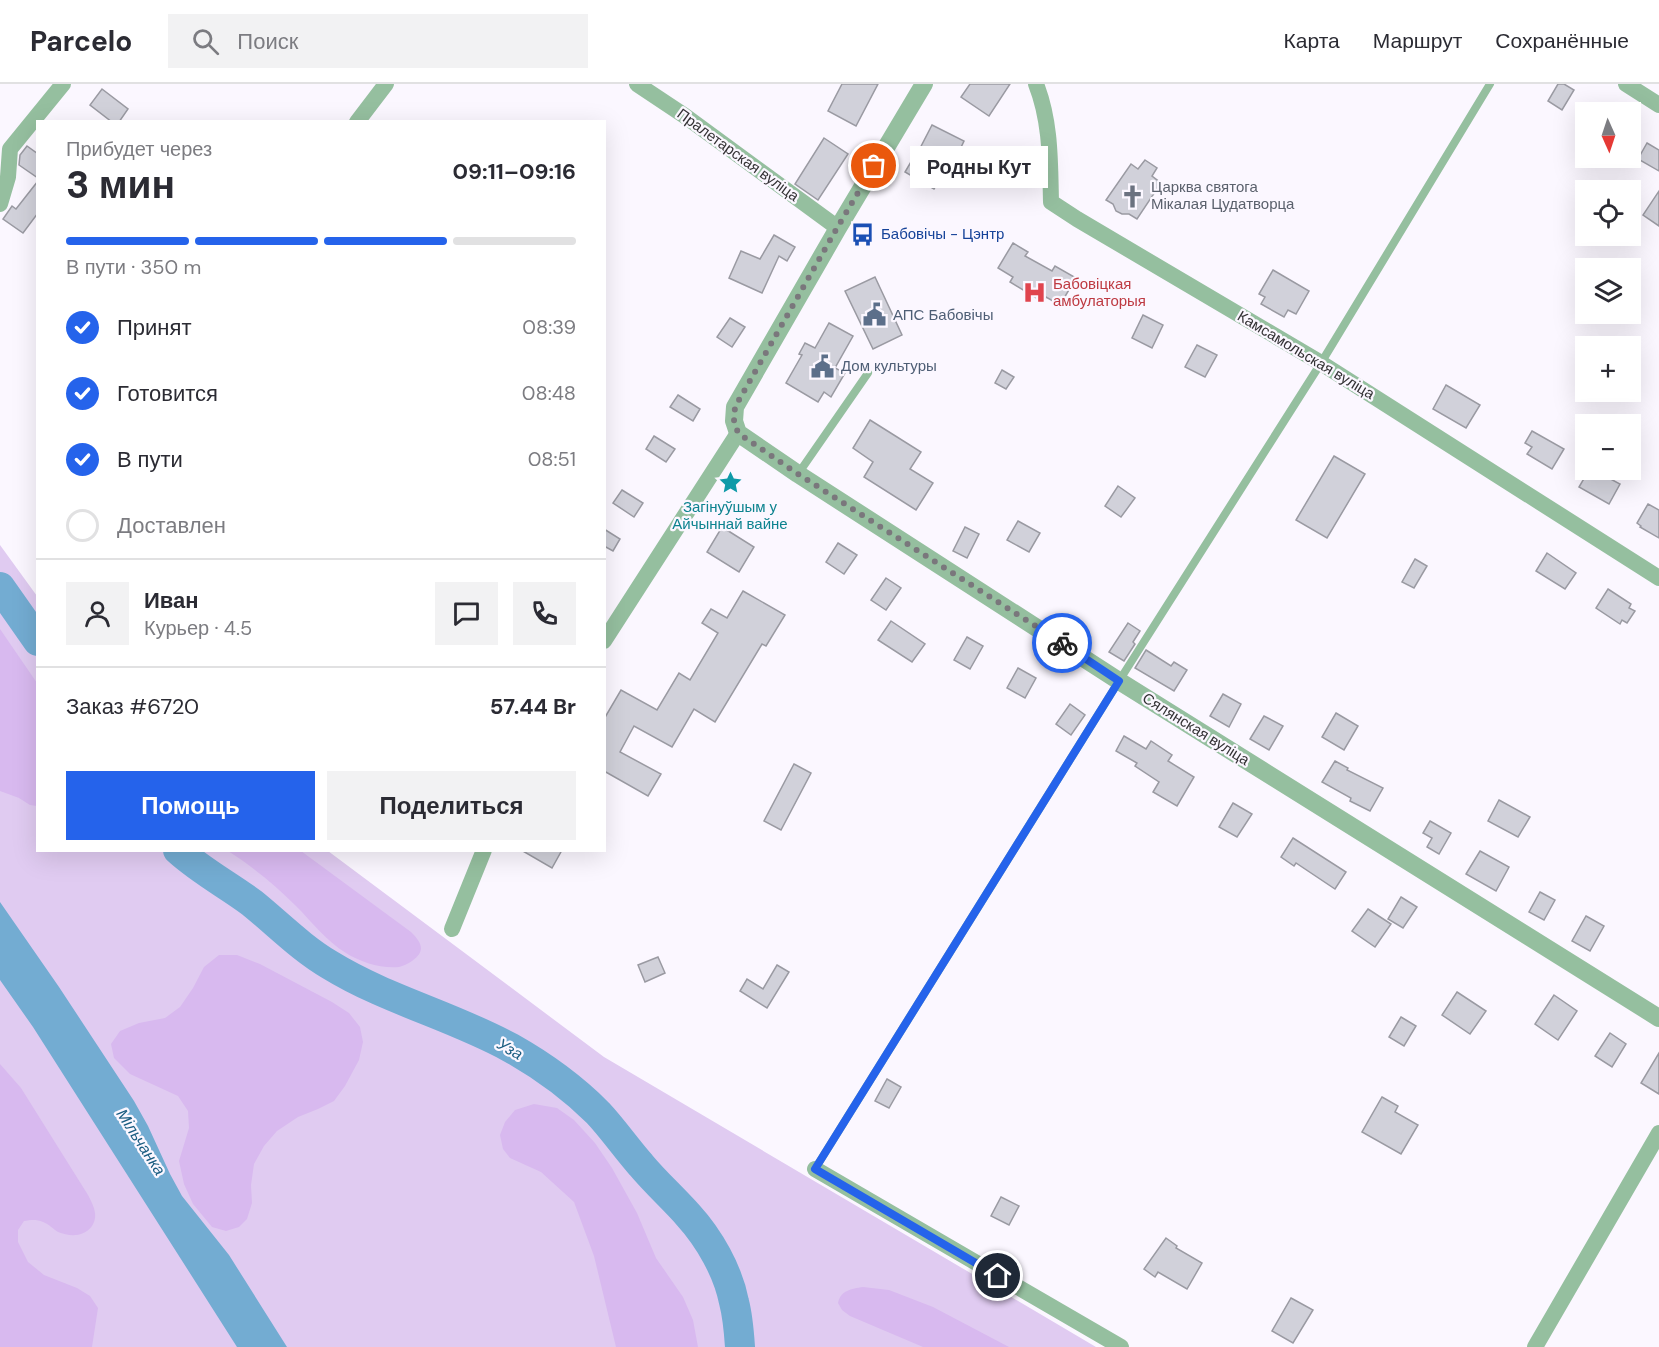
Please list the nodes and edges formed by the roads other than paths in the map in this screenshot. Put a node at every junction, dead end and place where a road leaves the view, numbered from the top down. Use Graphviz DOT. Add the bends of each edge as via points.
graph roads {
  1 [pos="63,84"];
  2 [pos="386,84"];
  3 [pos="637,84"];
  4 [pos="924,84"];
  5 [pos="1036,84"];
  6 [pos="1490,84"];
  7 [pos="1626,84"];
  8 [pos="1659,105"];
  9 [pos="359,120"];
  10 [pos="0,204"];
  11 [pos="837,228"];
  12 [pos="1321,363"];
  13 [pos="868,373"];
  14 [pos="738,433"];
  15 [pos="798,474"];
  16 [pos="1659,578"];
  17 [pos="606,638"];
  18 [pos="1119,681"];
  19 [pos="483,852"];
  20 [pos="452,929"];
  21 [pos="1659,1018"];
  22 [pos="1659,1133"];
  23 [pos="815,1169"];
  24 [pos="1121,1347"];
  25 [pos="1535,1347"];
  1 -- 10 [label="street" via="10,149 8,177"];
  2 -- 9 [label="street"];
  3 -- 11 [label="street, Пралетарская вуліца"];
  4 -- 11 [label="street"];
  5 -- 12 [label="street, Камсамольская вуліца" via="1046,117 1051,202"];
  6 -- 12 [label="lane"];
  7 -- 8 [label="street"];
  11 -- 14 [label="street" via="735,407"];
  12 -- 16 [label="street, Камсамольская вуліца"];
  12 -- 18 [label="lane"];
  13 -- 15 [label="lane"];
  14 -- 15 [label="street, Сялянская вуліца"];
  14 -- 17 [label="street"];
  15 -- 18 [label="street, Сялянская вуліца"];
  18 -- 21 [label="street, Сялянская вуліца"];
  18 -- 23 [label="lane"];
  19 -- 20 [label="street"];
  22 -- 25 [label="street"];
  23 -- 24 [label="street"];
}
